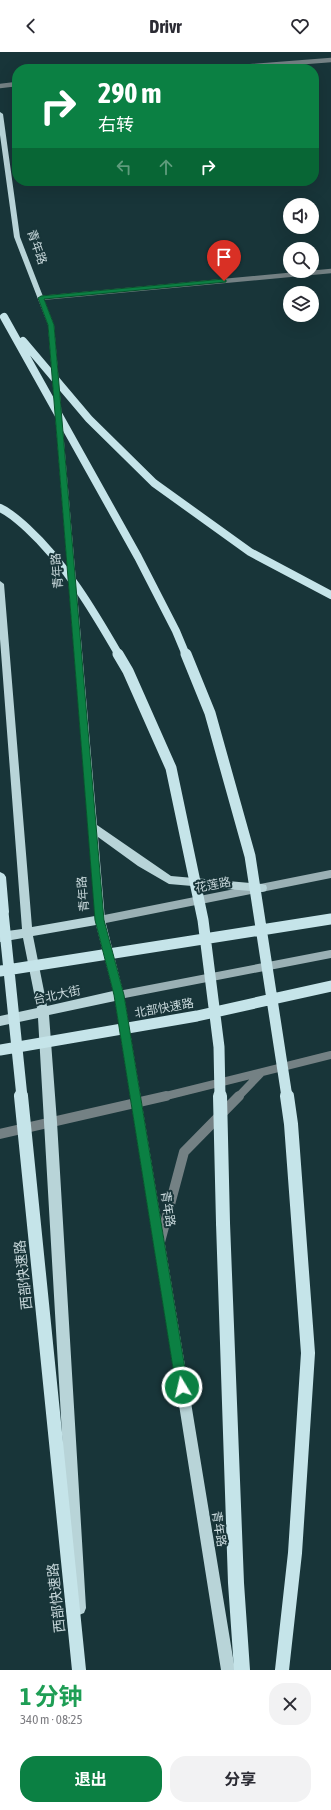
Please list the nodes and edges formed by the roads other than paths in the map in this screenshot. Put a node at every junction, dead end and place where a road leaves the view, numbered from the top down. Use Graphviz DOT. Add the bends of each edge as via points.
graph roads {
  1 [pos="331,60"];
  2 [pos="280,64"];
  3 [pos="12,85"];
  4 [pos="0,86"];
  5 [pos="0,114"];
  6 [pos="331,271"];
  7 [pos="41,298"];
  8 [pos="2,314"];
  9 [pos="0,508"];
  10 [pos="0,584"];
  11 [pos="331,595"];
  12 [pos="92,827"];
  13 [pos="331,874"];
  14 [pos="0,877"];
  15 [pos="262,888"];
  16 [pos="331,919"];
  17 [pos="100,920"];
  18 [pos="28,932"];
  19 [pos="0,937"];
  20 [pos="331,954"];
  21 [pos="0,971"];
  22 [pos="331,986"];
  23 [pos="119,995"];
  24 [pos="43,1011"];
  25 [pos="0,1021"];
  26 [pos="0,1050"];
  27 [pos="331,1055"];
  28 [pos="261,1072"];
  29 [pos="136,1103"];
  30 [pos="51,1122"];
  31 [pos="0,1134"];
  32 [pos="160,1245"];
  33 [pos="79,1670"];
  34 [pos="83,1670"];
  35 [pos="228,1670"];
  36 [pos="242,1670"];
  37 [pos="282,1670"];
  1 -- 2 [label="street"];
  3 -- 4 [label="street"];
  5 -- 7 [label="main road, 青年路" via="17,237"];
  6 -- 7 [label="street"];
  7 -- 12 [label="main road, 青年路" via="51,325"];
  8 -- 11 [label="highway, bridge" via="90,419 154,483 250,552"];
  8 -- 37 [label="highway, bridge" via="138,557 176,631 210,713 250,856 291,1124 308,1353 295,1553"];
  9 -- 36 [label="highway, bridge" via="9,512 44,544 95,613 128,671 171,768 203,920 219,1047 235,1575"];
  10 -- 18 [label="main road"];
  12 -- 15 [label="main road" via="169,880"];
  12 -- 17 [label="main road, 青年路"];
  13 -- 15 [label="main road, 花莲路"];
  14 -- 33 [label="highway, 西部快速路, bridge"];
  15 -- 17 [label="main road, 花莲路"];
  16 -- 21 [label="highway, bridge"];
  17 -- 18 [label="main road"];
  17 -- 23 [label="main road, 青年路"];
  18 -- 19 [label="main road"];
  18 -- 24 [label="main road"];
  20 -- 23 [label="main road"];
  22 -- 26 [label="highway, 北部快速路, bridge" via="197,1016"];
  23 -- 24 [label="main road, 台北大街"];
  23 -- 29 [label="main road, 青年路"];
  24 -- 25 [label="main road, 台北大街"];
  24 -- 30 [label="main road"];
  27 -- 28 [label="street"];
  28 -- 29 [label="street"];
  28 -- 32 [label="street" via="184,1152"];
  29 -- 30 [label="street"];
  29 -- 32 [label="main road, 青年路"];
  30 -- 31 [label="street"];
  30 -- 34 [label="main road"];
  32 -- 35 [label="main road, 青年路"];
}
